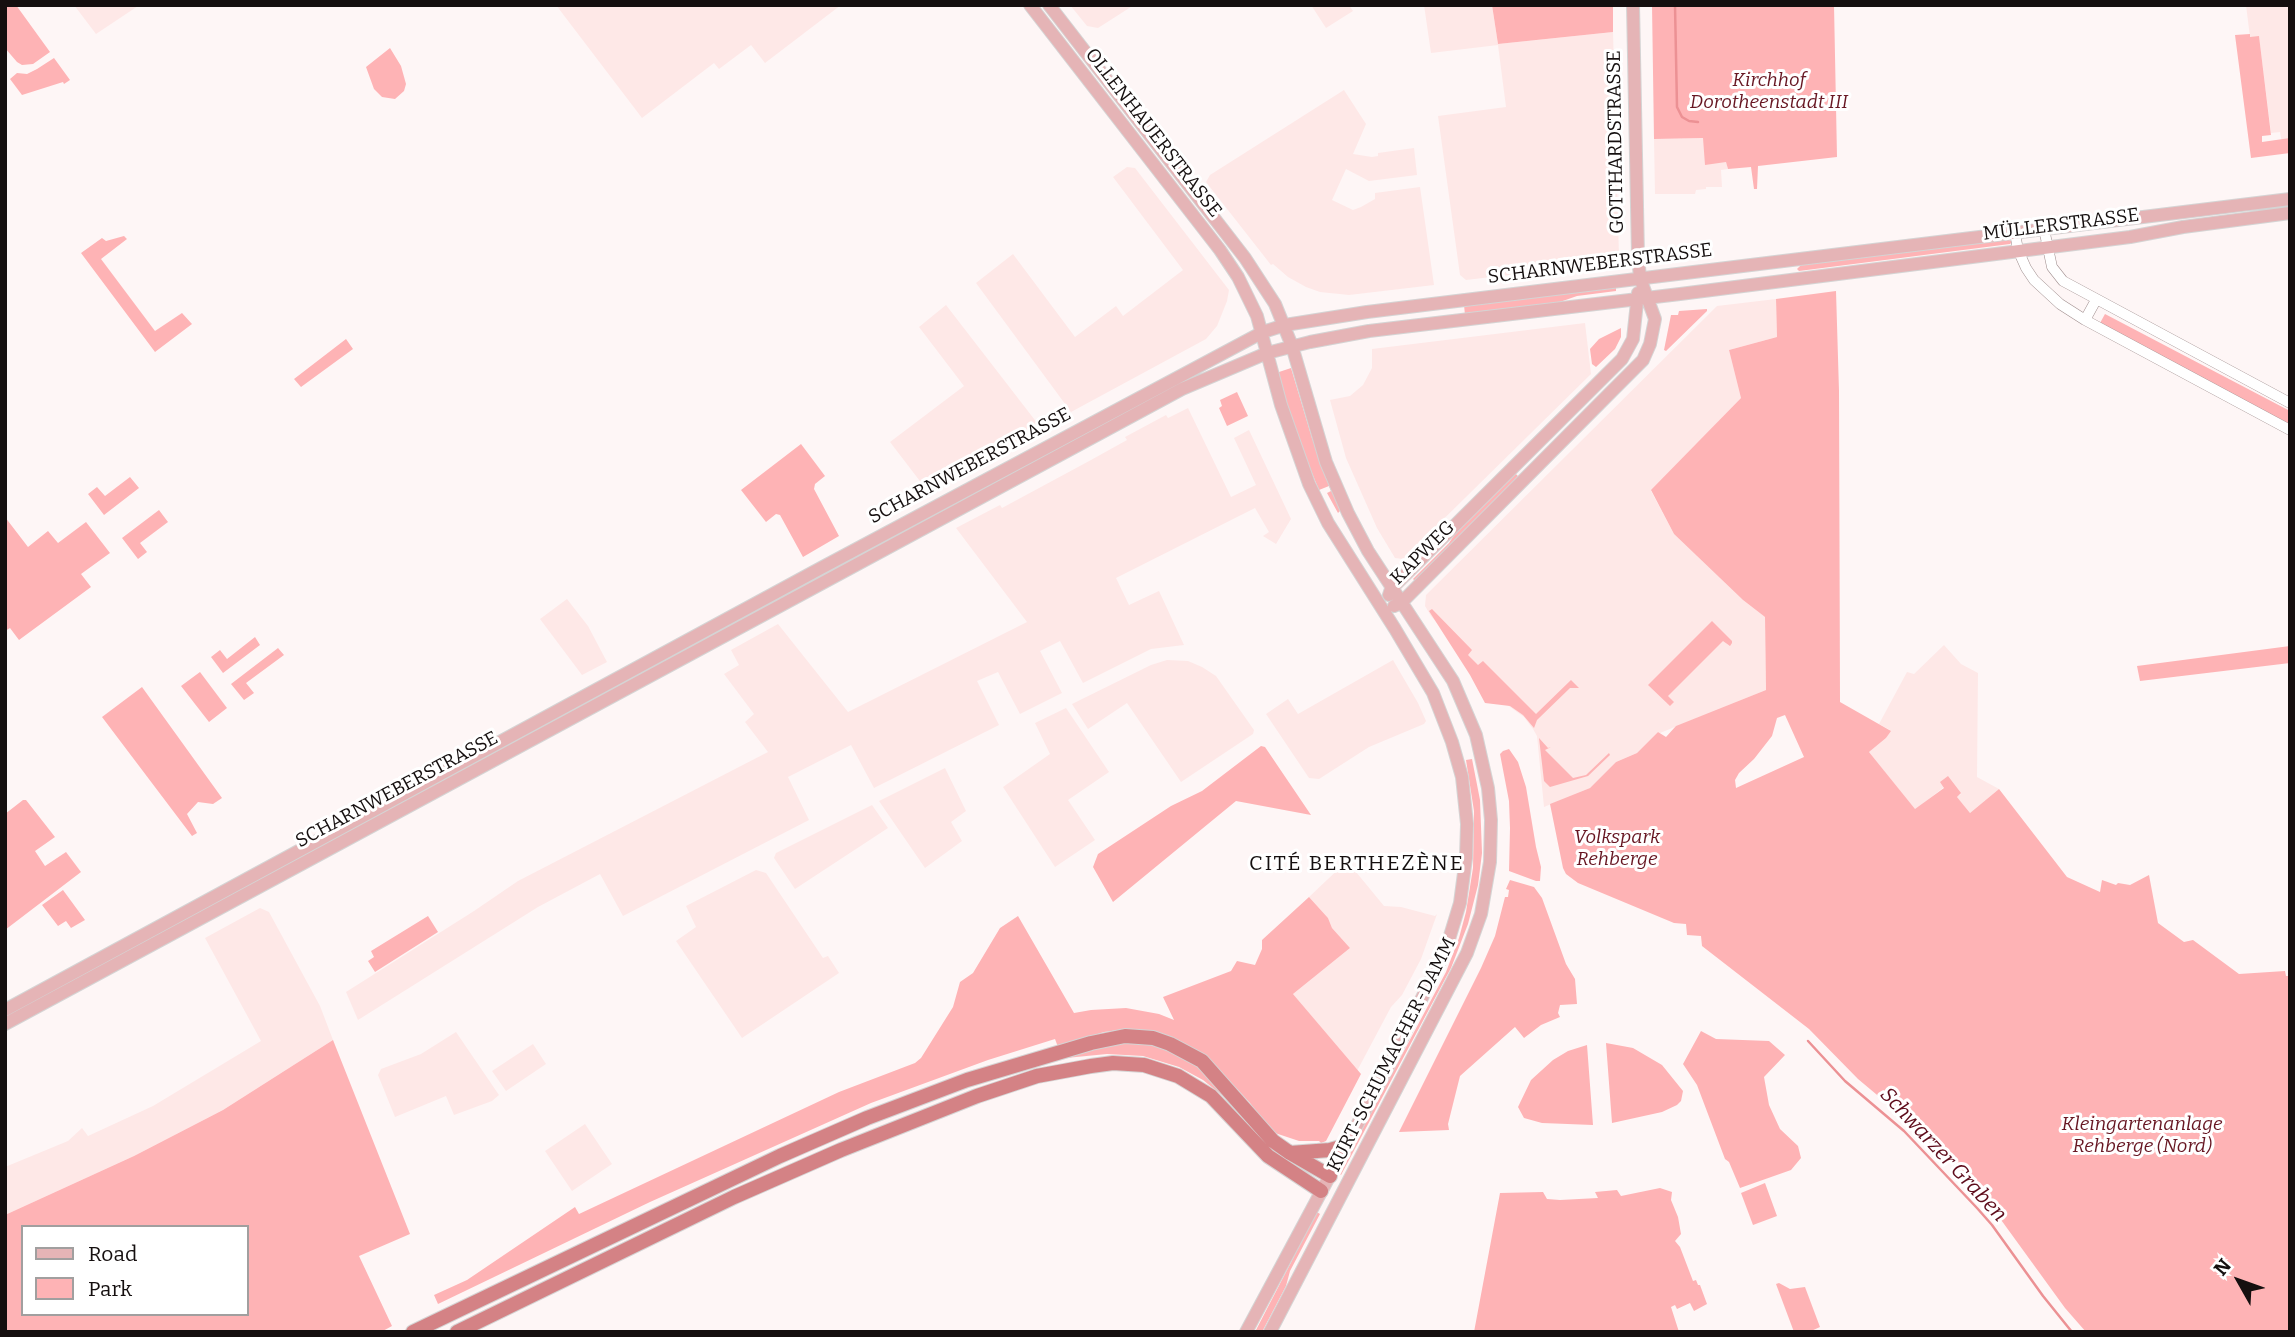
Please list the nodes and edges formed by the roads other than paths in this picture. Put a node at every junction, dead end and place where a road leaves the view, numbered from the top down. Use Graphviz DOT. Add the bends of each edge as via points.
graph roads {
  1 [pos="1030,5"];
  2 [pos="1049,5"];
  3 [pos="1633,5"];
  4 [pos="2290,199"];
  5 [pos="2290,214"];
  6 [pos="2044,229"];
  7 [pos="2015,233"];
  8 [pos="2049,247"];
  9 [pos="2018,250"];
  10 [pos="1839,255"];
  11 [pos="1780,262"];
  12 [pos="1838,273"];
  13 [pos="1640,278"];
  14 [pos="1782,281"];
  15 [pos="1266,290"];
  16 [pos="1249,299"];
  17 [pos="1642,299"];
  18 [pos="2096,300"];
  19 [pos="1367,312"];
  20 [pos="2085,320"];
  21 [pos="1285,325"];
  22 [pos="1369,331"];
  23 [pos="1263,332"];
  24 [pos="1292,346"];
  25 [pos="1267,353"];
  26 [pos="2290,403"];
  27 [pos="2290,430"];
  28 [pos="1526,454"];
  29 [pos="1537,465"];
  30 [pos="1391,589"];
  31 [pos="1401,603"];
  32 [pos="761,608"];
  33 [pos="1384,611"];
  34 [pos="174,926"];
  35 [pos="5,1010"];
  36 [pos="5,1024"];
  37 [pos="1347,1145"];
  38 [pos="1290,1153"];
  39 [pos="1330,1176"];
  40 [pos="1321,1191"];
  41 [pos="1344,1192"];
  42 [pos="413,1332"];
  43 [pos="457,1332"];
  44 [pos="1246,1332"];
  45 [pos="1270,1332"];
  1 -- 16 [label="main road, OLLENHAUERSTRASSE" via="1220,250"];
  2 -- 15 [label="main road, OLLENHAUERSTRASSE"];
  3 -- 13 [label="main road, GOTTHARDSTRASSE"];
  4 -- 6 [label="main road, MÜLLERSTRASSE"];
  5 -- 8 [label="main road, MÜLLERSTRASSE"];
  6 -- 7 [label="main road, MÜLLERSTRASSE"];
  6 -- 8 [label="street"];
  7 -- 9 [label="street"];
  7 -- 10 [label="main road, MÜLLERSTRASSE"];
  8 -- 9 [label="main road, MÜLLERSTRASSE"];
  8 -- 18 [label="street" via="2056,274"];
  9 -- 12 [label="main road, MÜLLERSTRASSE"];
  9 -- 20 [label="street" via="2048,294"];
  10 -- 11 [label="main road, SCHARNWEBERSTRASSE"];
  11 -- 13 [label="main road, SCHARNWEBERSTRASSE"];
  11 -- 14 [label="main road"];
  12 -- 14 [label="main road, SCHARNWEBERSTRASSE"];
  13 -- 17 [label="main road, GOTTHARDSTRASSE"];
  13 -- 19 [label="main road, SCHARNWEBERSTRASSE"];
  14 -- 17 [label="main road, SCHARNWEBERSTRASSE"];
  15 -- 16 [label="main road"];
  15 -- 21 [label="main road, OLLENHAUERSTRASSE"];
  16 -- 23 [label="main road, OLLENHAUERSTRASSE"];
  17 -- 22 [label="main road, SCHARNWEBERSTRASSE"];
  17 -- 28 [label="main road, KAPWEG" via="1633,339 1622,359"];
  17 -- 29 [label="main road, KAPWEG" via="1654,319 1643,360"];
  18 -- 20 [label="street"];
  18 -- 26 [label="street"];
  19 -- 21 [label="main road, SCHARNWEBERSTRASSE"];
  19 -- 22 [label="main road"];
  20 -- 27 [label="street"];
  21 -- 23 [label="main road, SCHARNWEBERSTRASSE"];
  21 -- 24 [label="main road, OLLENHAUERSTRASSE"];
  22 -- 24 [label="main road, SCHARNWEBERSTRASSE"];
  23 -- 25 [label="main road, OLLENHAUERSTRASSE"];
  23 -- 32 [label="main road, SCHARNWEBERSTRASSE"];
  24 -- 25 [label="main road, SCHARNWEBERSTRASSE"];
  24 -- 30 [label="main road, KURT-SCHUMACHER-DAMM" via="1326,462 1367,551"];
  25 -- 32 [label="main road, SCHARNWEBERSTRASSE" via="1182,389"];
  25 -- 33 [label="main road, KURT-SCHUMACHER-DAMM" via="1308,484"];
  28 -- 29 [label="main road"];
  28 -- 30 [label="main road, KAPWEG"];
  29 -- 31 [label="main road, KAPWEG"];
  30 -- 31 [label="main road, KURT-SCHUMACHER-DAMM"];
  30 -- 33 [label="main road, KAPWEG"];
  31 -- 33 [label="main road, KAPWEG"];
  31 -- 41 [label="main road, KURT-SCHUMACHER-DAMM" via="1453,681 1476,735 1490,806 1490,862 1481,914 1467,953"];
  32 -- 34 [label="main road, SCHARNWEBERSTRASSE"];
  33 -- 37 [label="main road, KURT-SCHUMACHER-DAMM" via="1433,693 1459,764 1466,858 1460,903 1441,964"];
  34 -- 35 [label="main road, SCHARNWEBERSTRASSE"];
  34 -- 36 [label="main road, SCHARNWEBERSTRASSE"];
  37 -- 38 [label="highway"];
  37 -- 39 [label="main road, KURT-SCHUMACHER-DAMM"];
  38 -- 39 [label="highway"];
  38 -- 42 [label="highway" via="1273,1141 1214,1073 1186,1051 1153,1038 1110,1039 967,1080 867,1118"];
  39 -- 40 [label="main road, KURT-SCHUMACHER-DAMM"];
  39 -- 41 [label="main road"];
  40 -- 41 [label="main road"];
  40 -- 43 [label="highway" via="1268,1156 1211,1096 1178,1076 1144,1065 1091,1066 1001,1088 841,1150"];
  40 -- 44 [label="main road, KURT-SCHUMACHER-DAMM"];
  41 -- 45 [label="main road, KURT-SCHUMACHER-DAMM"];
}
